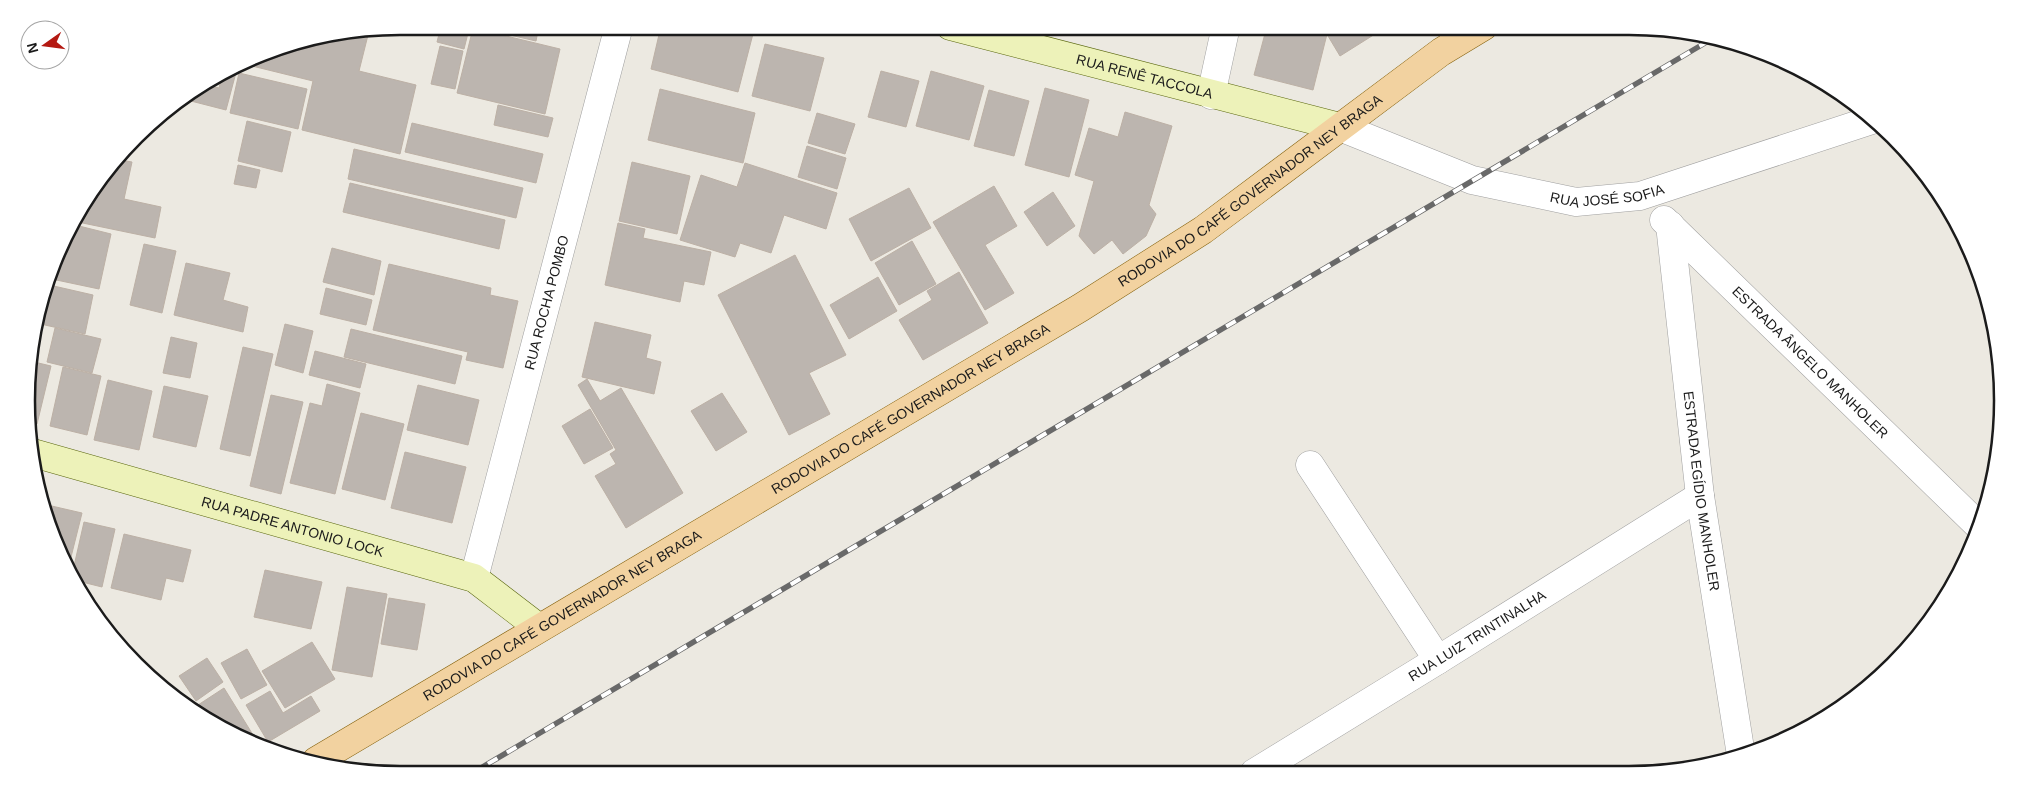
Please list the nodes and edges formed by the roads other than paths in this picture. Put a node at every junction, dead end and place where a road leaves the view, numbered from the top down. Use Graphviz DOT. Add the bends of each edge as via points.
graph roads {
  1 [pos="617,35"];
  2 [pos="984,35"];
  3 [pos="1224,35"];
  4 [pos="1469,35"];
  5 [pos="1211,95"];
  6 [pos="1865,122"];
  7 [pos="1340,127"];
  8 [pos="1640,196"];
  9 [pos="1670,225"];
  10 [pos="39,455"];
  11 [pos="1310,466"];
  12 [pos="1700,496"];
  13 [pos="1974,521"];
  14 [pos="474,578"];
  15 [pos="538,627"];
  16 [pos="1438,660"];
  17 [pos="1740,749"];
  18 [pos="322,757"];
  19 [pos="1265,766"];
  1 -- 14 [label="street, RUA ROCHA POMBO"];
  2 -- 5 [label="main road, RUA RENÊ TACCOLA"];
  3 -- 5 [label="street"];
  4 -- 7 [label="main road, RODOVIA DO CAFÉ GOVERNADOR NEY BRAGA"];
  5 -- 7 [label="main road, RUA RENÊ TACCOLA"];
  6 -- 8 [label="street, RUA JOSÉ SOFIA"];
  7 -- 8 [label="street, RUA JOSÉ SOFIA" via="1472,180 1576,202"];
  7 -- 15 [label="main road, RODOVIA DO CAFÉ GOVERNADOR NEY BRAGA" via="1204,230 1080,308"];
  8 -- 9 [label="street, ESTRADA ÂNGELO MANHOLER"];
  9 -- 12 [label="street, ESTRADA EGÍDIO MANHOLER"];
  9 -- 13 [label="street, ESTRADA ÂNGELO MANHOLER"];
  10 -- 14 [label="main road, RUA PADRE ANTONIO LOCK"];
  11 -- 16 [label="street"];
  12 -- 16 [label="street, RUA LUIZ TRINTINALHA"];
  12 -- 17 [label="street, ESTRADA EGÍDIO MANHOLER"];
  14 -- 15 [label="main road, RUA PADRE ANTONIO LOCK"];
  15 -- 18 [label="main road, RODOVIA DO CAFÉ GOVERNADOR NEY BRAGA"];
  16 -- 19 [label="street, RUA LUIZ TRINTINALHA"];
}
